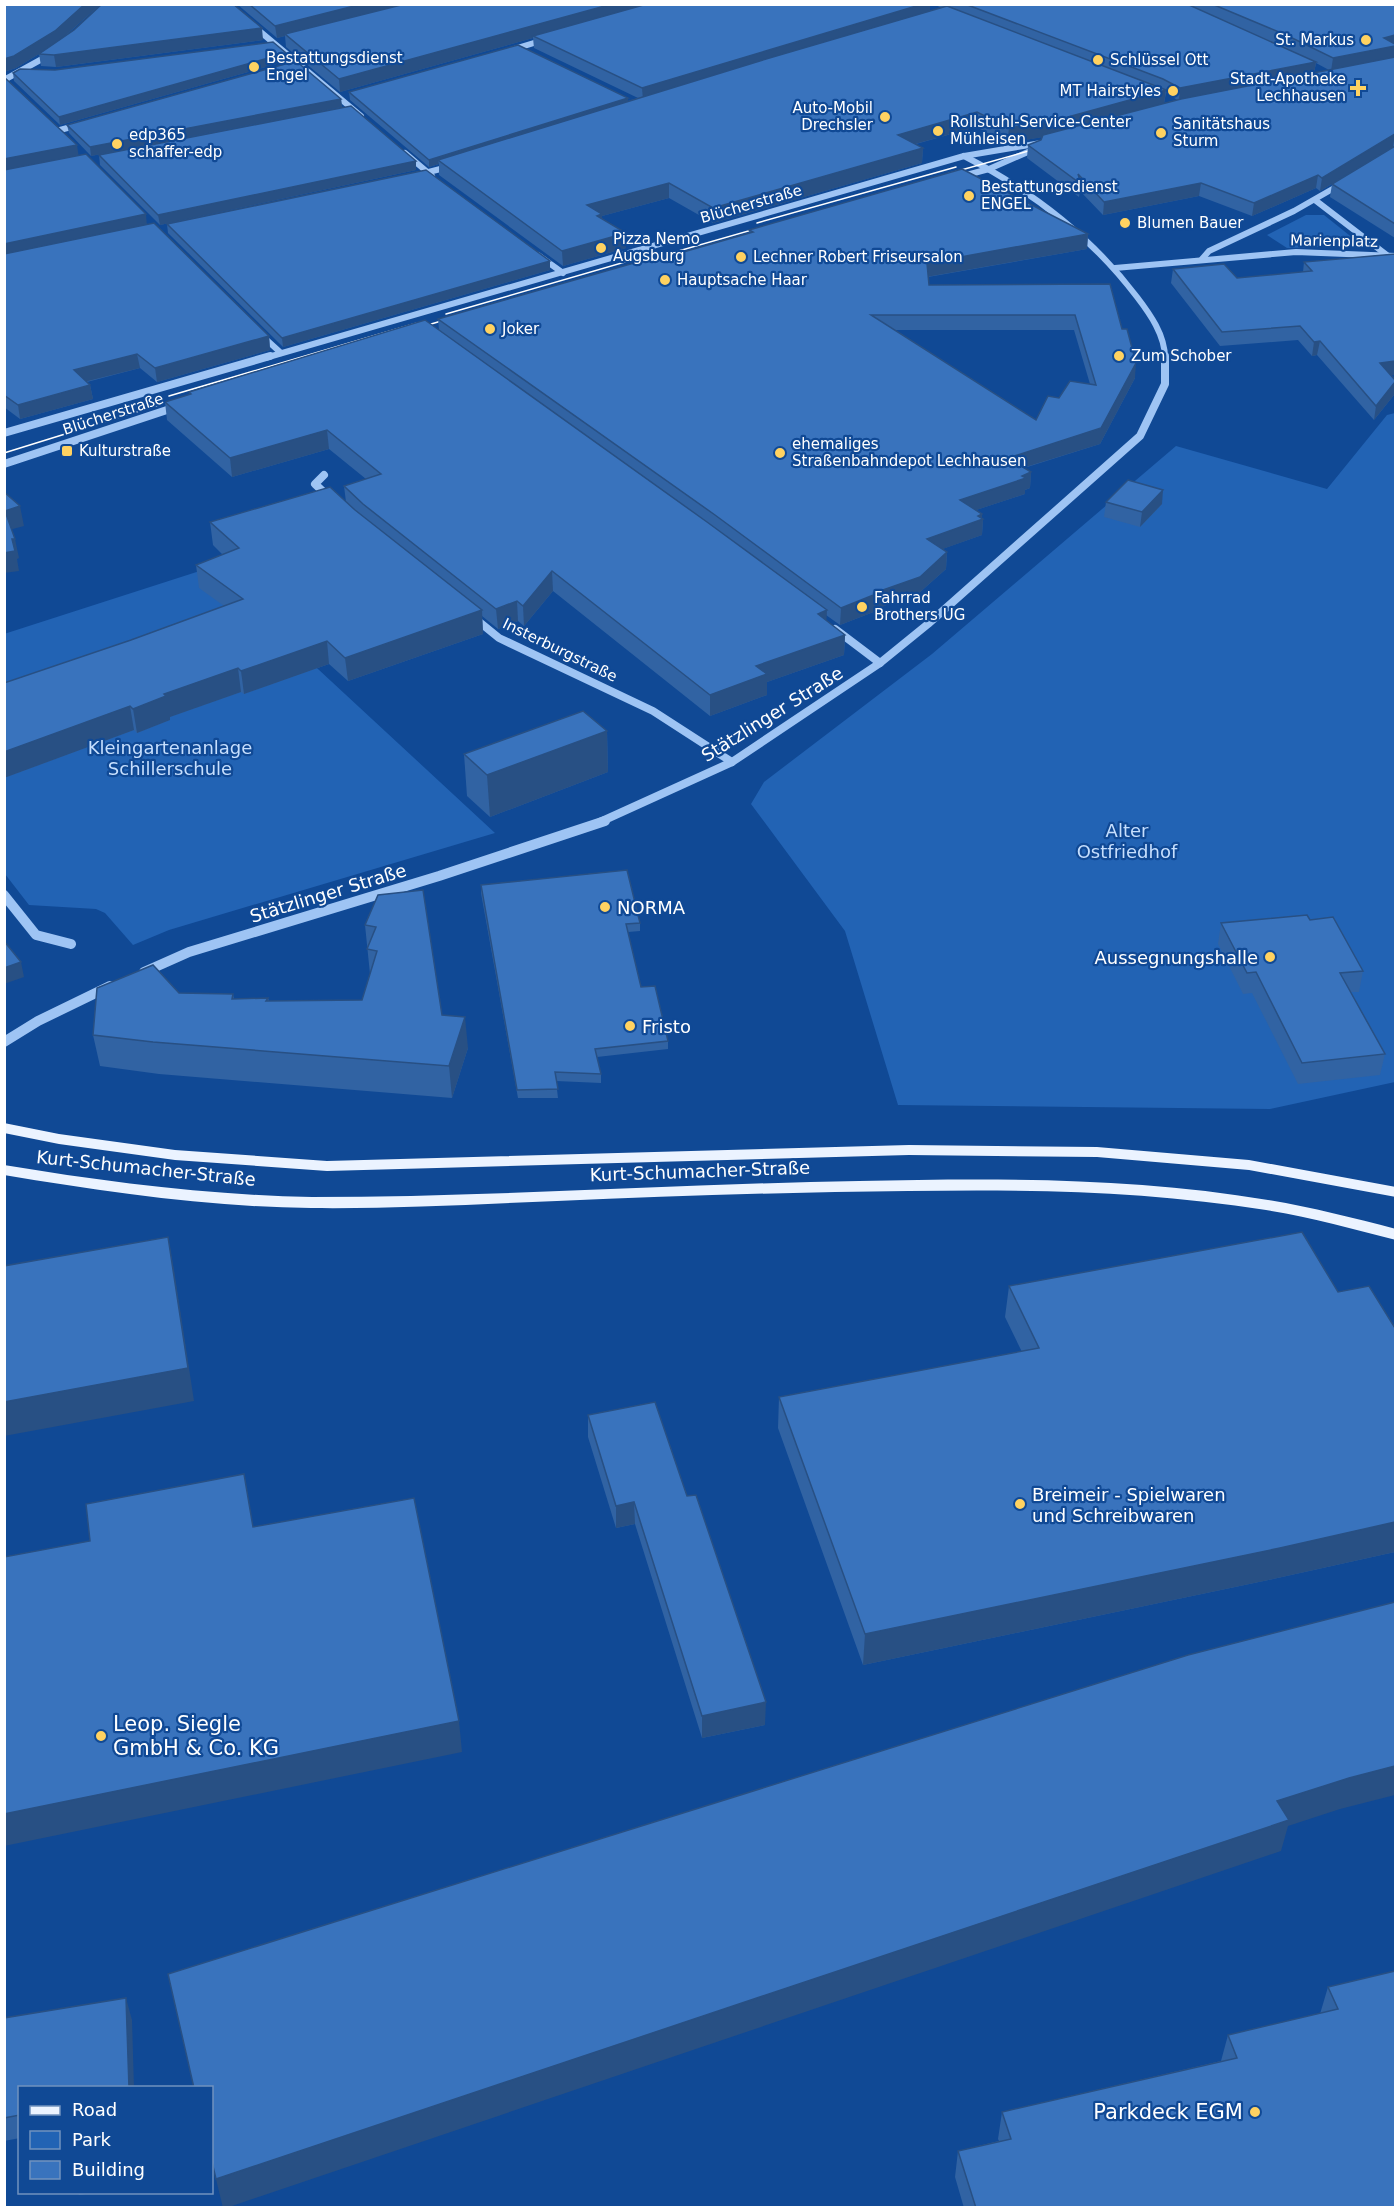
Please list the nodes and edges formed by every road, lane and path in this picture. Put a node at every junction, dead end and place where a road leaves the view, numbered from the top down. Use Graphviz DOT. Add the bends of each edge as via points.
graph roads {
  1 [pos="244,18"];
  2 [pos="558,36"];
  3 [pos="284,43"];
  4 [pos="275,44"];
  5 [pos="264,46"];
  6 [pos="519,47"];
  7 [pos="60,48"];
  8 [pos="529,52"];
  9 [pos="498,53"];
  10 [pos="299,63"];
  11 [pos="287,66"];
  12 [pos="24,70"];
  13 [pos="32,71"];
  14 [pos="5,79"];
  15 [pos="14,87"];
  16 [pos="352,94"];
  17 [pos="340,97"];
  18 [pos="354,110"];
  19 [pos="343,112"];
  20 [pos="85,122"];
  21 [pos="369,122"];
  22 [pos="53,123"];
  23 [pos="60,130"];
  24 [pos="67,138"];
  25 [pos="402,150"];
  26 [pos="964,156"];
  27 [pos="461,162"];
  28 [pos="989,169"];
  29 [pos="428,173"];
  30 [pos="410,177"];
  31 [pos="952,180"];
  32 [pos="1347,181"];
  33 [pos="442,183"];
  34 [pos="1316,200"];
  35 [pos="534,252"];
  36 [pos="1392,256"];
  37 [pos="1202,259"];
  38 [pos="1115,268"];
  39 [pos="563,273"];
  40 [pos="251,325"];
  41 [pos="282,353"];
  42 [pos="193,402"];
  43 [pos="6,430"];
  44 [pos="4,464"];
  45 [pos="324,475"];
  46 [pos="338,506"];
  47 [pos="461,607"];
  48 [pos="828,624"];
  49 [pos="880,663"];
  50 [pos="732,762"];
  51 [pos="4,895"];
  52 [pos="71,944"];
  53 [pos="138,974"];
  54 [pos="117,983"];
  55 [pos="4,1042"];
  56 [pos="4,1128"];
  57 [pos="4,1170"];
  58 [pos="1395,1192"];
  59 [pos="1395,1235"];
  1 -- 4 [label="street"];
  2 -- 6 [label="street"];
  3 -- 4 [label="street"];
  4 -- 5 [label="street"];
  4 -- 10 [label="street"];
  6 -- 8 [label="street"];
  6 -- 9 [label="street"];
  7 -- 12 [label="street"];
  10 -- 11 [label="street"];
  10 -- 17 [label="street"];
  12 -- 13 [label="street"];
  12 -- 14 [label="street"];
  14 -- 15 [label="street"];
  16 -- 17 [label="street"];
  17 -- 18 [label="street"];
  18 -- 19 [label="street"];
  18 -- 21 [label="street"];
  20 -- 23 [label="street"];
  22 -- 23 [label="street"];
  23 -- 24 [label="street"];
  25 -- 29 [label="street"];
  26 -- 28 [label="street, Stätzlinger Straße"];
  26 -- 28 [label="street, Blücherstraße" via="1046,143"];
  26 -- 39 [label="street, Blücherstraße"];
  27 -- 29 [label="street"];
  28 -- 31 [label="street, Blücherstraße"];
  28 -- 38 [label="street, Stätzlinger Straße" via="1061,218"];
  29 -- 30 [label="street"];
  29 -- 33 [label="street"];
  32 -- 34 [label="street"];
  34 -- 36 [label="street, Marienplatz"];
  34 -- 37 [label="street, Marienplatz" via="1209,251"];
  35 -- 39 [label="street"];
  36 -- 37 [label="street, Marienplatz" via="1296,252"];
  37 -- 38 [label="street, Marienplatz"];
  38 -- 49 [label="street, Stätzlinger Straße" via="1152,317 1165,349 1166,384 1140,436"];
  39 -- 41 [label="street, Blücherstraße"];
  40 -- 41 [label="street"];
  41 -- 43 [label="street, Blücherstraße"];
  42 -- 44 [label="street, Blücherstraße"];
  45 -- 46 [label="street" via="315,484"];
  47 -- 50 [label="street, Insterburgstraße" via="499,638 653,711"];
  48 -- 49 [label="street"];
  49 -- 50 [label="street, Stätzlinger Straße"];
  50 -- 53 [label="street, Stätzlinger Straße" via="604,821 189,952"];
  51 -- 52 [label="street" via="36,935"];
  54 -- 55 [label="street"];
  56 -- 58 [label="main road, Kurt-Schumacher-Straße" via="153,1152 327,1166 909,1150 1097,1152 1249,1165"];
  57 -- 59 [label="main road, Kurt-Schumacher-Straße" via="200,1197 281,1202 403,1202 798,1187 1130,1189 1271,1206"];
}
